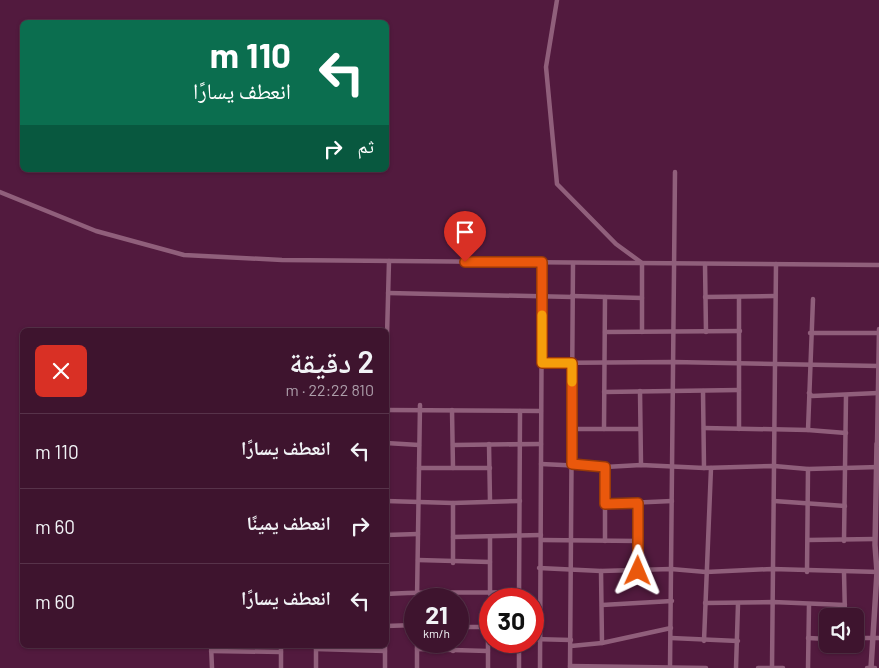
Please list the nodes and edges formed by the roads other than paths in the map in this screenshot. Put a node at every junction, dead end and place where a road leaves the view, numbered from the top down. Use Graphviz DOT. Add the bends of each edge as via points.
graph roads {
  1 [pos="557,0"];
  2 [pos="676,172"];
  3 [pos="0,192"];
  4 [pos="388,261"];
  5 [pos="542,262"];
  6 [pos="572,263"];
  7 [pos="642,263"];
  8 [pos="674,264"];
  9 [pos="705,264"];
  10 [pos="776,264"];
  11 [pos="879,265"];
  12 [pos="388,293"];
  13 [pos="542,296"];
  14 [pos="775,296"];
  15 [pos="572,297"];
  16 [pos="605,297"];
  17 [pos="705,297"];
  18 [pos="739,297"];
  19 [pos="642,298"];
  20 [pos="813,300"];
  21 [pos="387,328"];
  22 [pos="879,329"];
  23 [pos="740,331"];
  24 [pos="604,332"];
  25 [pos="642,332"];
  26 [pos="673,332"];
  27 [pos="706,332"];
  28 [pos="810,333"];
  29 [pos="879,333"];
  30 [pos="673,362"];
  31 [pos="542,363"];
  32 [pos="572,363"];
  33 [pos="604,363"];
  34 [pos="740,363"];
  35 [pos="776,364"];
  36 [pos="809,365"];
  37 [pos="879,366"];
  38 [pos="739,390"];
  39 [pos="640,391"];
  40 [pos="673,391"];
  41 [pos="703,391"];
  42 [pos="604,392"];
  43 [pos="809,393"];
  44 [pos="878,393"];
  45 [pos="846,396"];
  46 [pos="420,408"];
  47 [pos="389,410"];
  48 [pos="452,410"];
  49 [pos="520,411"];
  50 [pos="542,411"];
  51 [pos="704,428"];
  52 [pos="572,429"];
  53 [pos="604,429"];
  54 [pos="640,429"];
  55 [pos="739,429"];
  56 [pos="775,429"];
  57 [pos="808,430"];
  58 [pos="846,433"];
  59 [pos="389,443"];
  60 [pos="419,444"];
  61 [pos="489,444"];
  62 [pos="520,444"];
  63 [pos="541,444"];
  64 [pos="878,444"];
  65 [pos="452,445"];
  66 [pos="541,464"];
  67 [pos="572,464"];
  68 [pos="641,465"];
  69 [pos="672,465"];
  70 [pos="774,466"];
  71 [pos="605,467"];
  72 [pos="878,467"];
  73 [pos="419,468"];
  74 [pos="453,468"];
  75 [pos="490,468"];
  76 [pos="704,468"];
  77 [pos="711,468"];
  78 [pos="808,469"];
  79 [pos="845,469"];
  80 [pos="389,501"];
  81 [pos="419,501"];
  82 [pos="490,501"];
  83 [pos="520,501"];
  84 [pos="672,501"];
  85 [pos="774,501"];
  86 [pos="877,502"];
  87 [pos="453,503"];
  88 [pos="638,503"];
  89 [pos="605,504"];
  90 [pos="808,505"];
  91 [pos="845,506"];
  92 [pos="418,534"];
  93 [pos="389,535"];
  94 [pos="520,535"];
  95 [pos="453,537"];
  96 [pos="490,537"];
  97 [pos="541,537"];
  98 [pos="571,539"];
  99 [pos="808,540"];
  100 [pos="605,541"];
  101 [pos="639,541"];
  102 [pos="844,541"];
  103 [pos="876,543"];
  104 [pos="418,560"];
  105 [pos="453,562"];
  106 [pos="490,562"];
  107 [pos="539,568"];
  108 [pos="570,568"];
  109 [pos="671,569"];
  110 [pos="772,569"];
  111 [pos="601,571"];
  112 [pos="638,571"];
  113 [pos="706,572"];
  114 [pos="807,572"];
  115 [pos="844,572"];
  116 [pos="878,572"];
  117 [pos="418,588"];
  118 [pos="490,588"];
  119 [pos="519,588"];
  120 [pos="539,588"];
  121 [pos="404,592"];
  122 [pos="389,594"];
  123 [pos="672,600"];
  124 [pos="773,602"];
  125 [pos="705,603"];
  126 [pos="738,604"];
  127 [pos="602,605"];
  128 [pos="809,605"];
  129 [pos="845,605"];
  130 [pos="404,625"];
  131 [pos="389,626"];
  132 [pos="672,628"];
  133 [pos="876,637"];
  134 [pos="671,638"];
  135 [pos="808,638"];
  136 [pos="544,639"];
  137 [pos="819,639"];
  138 [pos="571,640"];
  139 [pos="704,641"];
  140 [pos="738,641"];
  141 [pos="602,643"];
  142 [pos="571,646"];
  143 [pos="212,648"];
  144 [pos="247,648"];
  145 [pos="282,648"];
  146 [pos="316,648"];
  147 [pos="324,648"];
  148 [pos="212,651"];
  149 [pos="350,651"];
  150 [pos="385,651"];
  151 [pos="247,652"];
  152 [pos="281,652"];
  153 [pos="417,653"];
  154 [pos="488,653"];
  155 [pos="519,653"];
  156 [pos="540,653"];
  157 [pos="570,667"];
  158 [pos="670,667"];
  159 [pos="212,668"];
  160 [pos="281,668"];
  161 [pos="316,668"];
  162 [pos="385,668"];
  163 [pos="417,668"];
  164 [pos="488,668"];
  165 [pos="519,668"];
  166 [pos="540,668"];
  167 [pos="706,668"];
  168 [pos="736,668"];
  169 [pos="758,668"];
  170 [pos="772,668"];
  171 [pos="783,668"];
  172 [pos="808,668"];
  173 [pos="867,668"];
  174 [pos="873,668"];
  1 -- 7 [label="street" via="546,67 557,184 616,244"];
  2 -- 8 [label="street"];
  3 -- 4 [label="street" via="96,231 184,255"];
  4 -- 5 [label="street"];
  4 -- 12 [label="street"];
  5 -- 6 [label="street"];
  5 -- 13 [label="street"];
  6 -- 7 [label="street"];
  6 -- 15 [label="street"];
  7 -- 8 [label="street"];
  7 -- 19 [label="street"];
  8 -- 9 [label="street"];
  8 -- 26 [label="street"];
  9 -- 10 [label="street"];
  9 -- 17 [label="street"];
  10 -- 11 [label="street"];
  10 -- 14 [label="street"];
  12 -- 13 [label="street"];
  12 -- 21 [label="street"];
  13 -- 15 [label="street"];
  13 -- 31 [label="street"];
  14 -- 18 [label="street"];
  14 -- 35 [label="street"];
  15 -- 16 [label="street"];
  15 -- 32 [label="street"];
  16 -- 19 [label="street"];
  16 -- 24 [label="street"];
  17 -- 18 [label="street"];
  17 -- 27 [label="street"];
  18 -- 23 [label="street"];
  19 -- 25 [label="street"];
  20 -- 28 [label="street"];
  22 -- 29 [label="street"];
  23 -- 27 [label="street"];
  23 -- 34 [label="street"];
  24 -- 25 [label="street"];
  24 -- 33 [label="street"];
  25 -- 26 [label="street"];
  26 -- 27 [label="street"];
  26 -- 30 [label="street"];
  28 -- 29 [label="street"];
  28 -- 36 [label="street"];
  29 -- 37 [label="street"];
  30 -- 33 [label="street"];
  30 -- 34 [label="street"];
  30 -- 40 [label="street"];
  31 -- 32 [label="street"];
  31 -- 50 [label="street"];
  32 -- 33 [label="street"];
  32 -- 52 [label="street"];
  33 -- 42 [label="street"];
  34 -- 35 [label="street"];
  34 -- 38 [label="street"];
  35 -- 36 [label="street"];
  35 -- 56 [label="street"];
  36 -- 37 [label="street"];
  36 -- 43 [label="street"];
  37 -- 44 [label="street"];
  38 -- 41 [label="street"];
  38 -- 55 [label="street"];
  39 -- 40 [label="street"];
  39 -- 42 [label="street"];
  39 -- 54 [label="street"];
  40 -- 41 [label="street"];
  40 -- 69 [label="street"];
  41 -- 51 [label="street"];
  42 -- 53 [label="street"];
  43 -- 45 [label="street" via="812,396"];
  43 -- 57 [label="street"];
  44 -- 45 [label="street"];
  44 -- 64 [label="street"];
  45 -- 58 [label="street"];
  46 -- 47 [label="street"];
  46 -- 48 [label="street"];
  46 -- 60 [label="street"];
  48 -- 49 [label="street"];
  48 -- 65 [label="street"];
  49 -- 50 [label="street"];
  49 -- 62 [label="street"];
  50 -- 63 [label="street"];
  51 -- 55 [label="street"];
  51 -- 76 [label="street"];
  52 -- 53 [label="street"];
  52 -- 67 [label="street"];
  53 -- 54 [label="street"];
  54 -- 68 [label="street"];
  55 -- 56 [label="street"];
  56 -- 57 [label="street"];
  56 -- 70 [label="street"];
  57 -- 58 [label="street"];
  58 -- 79 [label="street"];
  59 -- 60 [label="street"];
  60 -- 73 [label="street"];
  61 -- 62 [label="street"];
  61 -- 65 [label="street"];
  61 -- 75 [label="street"];
  62 -- 63 [label="street"];
  62 -- 83 [label="street"];
  63 -- 66 [label="street"];
  64 -- 72 [label="street"];
  65 -- 74 [label="street"];
  66 -- 67 [label="street"];
  66 -- 97 [label="street"];
  67 -- 71 [label="street"];
  67 -- 98 [label="street"];
  68 -- 69 [label="street"];
  68 -- 71 [label="street"];
  69 -- 76 [label="street"];
  69 -- 84 [label="street"];
  70 -- 77 [label="street"];
  70 -- 78 [label="street"];
  70 -- 85 [label="street"];
  71 -- 89 [label="street"];
  72 -- 79 [label="street"];
  72 -- 86 [label="street"];
  73 -- 74 [label="street"];
  73 -- 81 [label="street"];
  74 -- 75 [label="street"];
  75 -- 82 [label="street"];
  76 -- 77 [label="street"];
  77 -- 113 [label="street"];
  78 -- 79 [label="street"];
  78 -- 90 [label="street"];
  79 -- 91 [label="street"];
  80 -- 81 [label="street"];
  81 -- 87 [label="street"];
  81 -- 92 [label="street"];
  82 -- 83 [label="street"];
  82 -- 87 [label="street"];
  83 -- 94 [label="street"];
  84 -- 88 [label="street"];
  84 -- 109 [label="street"];
  85 -- 90 [label="street"];
  85 -- 110 [label="street"];
  86 -- 103 [label="street"];
  87 -- 95 [label="street"];
  88 -- 89 [label="street"];
  88 -- 101 [label="street"];
  89 -- 100 [label="street"];
  90 -- 91 [label="street"];
  90 -- 99 [label="street"];
  91 -- 102 [label="street"];
  92 -- 93 [label="street"];
  92 -- 104 [label="street"];
  94 -- 96 [label="street"];
  94 -- 97 [label="street"];
  94 -- 119 [label="street"];
  95 -- 96 [label="street"];
  95 -- 105 [label="street"];
  96 -- 106 [label="street"];
  97 -- 98 [label="street"];
  97 -- 107 [label="street"];
  98 -- 100 [label="street"];
  98 -- 108 [label="street"];
  99 -- 102 [label="street"];
  99 -- 114 [label="street"];
  100 -- 101 [label="street"];
  101 -- 112 [label="street"];
  102 -- 103 [label="street"];
  103 -- 116 [label="street"];
  104 -- 105 [label="street"];
  104 -- 117 [label="street"];
  105 -- 106 [label="street"];
  106 -- 118 [label="street"];
  107 -- 108 [label="street"];
  107 -- 120 [label="street"];
  108 -- 111 [label="street"];
  108 -- 138 [label="street"];
  109 -- 112 [label="street"];
  109 -- 113 [label="street"];
  109 -- 123 [label="street"];
  110 -- 113 [label="street"];
  110 -- 114 [label="street"];
  110 -- 124 [label="street"];
  111 -- 112 [label="street"];
  111 -- 127 [label="street"];
  113 -- 125 [label="street"];
  114 -- 115 [label="street"];
  115 -- 116 [label="street"];
  115 -- 129 [label="street"];
  116 -- 133 [label="street"];
  121 -- 122 [label="street"];
  123 -- 127 [label="street"];
  123 -- 132 [label="street"];
  124 -- 126 [label="street"];
  124 -- 128 [label="street"];
  124 -- 170 [label="street"];
  125 -- 126 [label="street"];
  125 -- 139 [label="street"];
  126 -- 140 [label="street"];
  127 -- 141 [label="street"];
  128 -- 129 [label="street"];
  128 -- 135 [label="street"];
  130 -- 131 [label="street"];
  132 -- 134 [label="street"];
  132 -- 141 [label="street"];
  133 -- 174 [label="street"];
  134 -- 139 [label="street"];
  134 -- 158 [label="street"];
  135 -- 137 [label="street"];
  135 -- 172 [label="street"];
  136 -- 138 [label="street"];
  138 -- 142 [label="street"];
  139 -- 140 [label="street"];
  140 -- 168 [label="street"];
  141 -- 142 [label="street"];
  142 -- 157 [label="street"];
  143 -- 148 [label="street"];
  144 -- 151 [label="street"];
  145 -- 152 [label="street"];
  146 -- 161 [label="street"];
  147 -- 149 [label="street"];
  148 -- 151 [label="street"];
  148 -- 159 [label="street"];
  149 -- 150 [label="street"];
  150 -- 162 [label="street"];
  151 -- 152 [label="street"];
  152 -- 160 [label="street"];
  153 -- 163 [label="street"];
  154 -- 164 [label="street"];
  155 -- 165 [label="street"];
  156 -- 166 [label="street"];
  157 -- 158 [label="street"];
  158 -- 167 [label="street"];
  169 -- 170 [label="street"];
  170 -- 171 [label="street"];
  173 -- 174 [label="street"];
}
